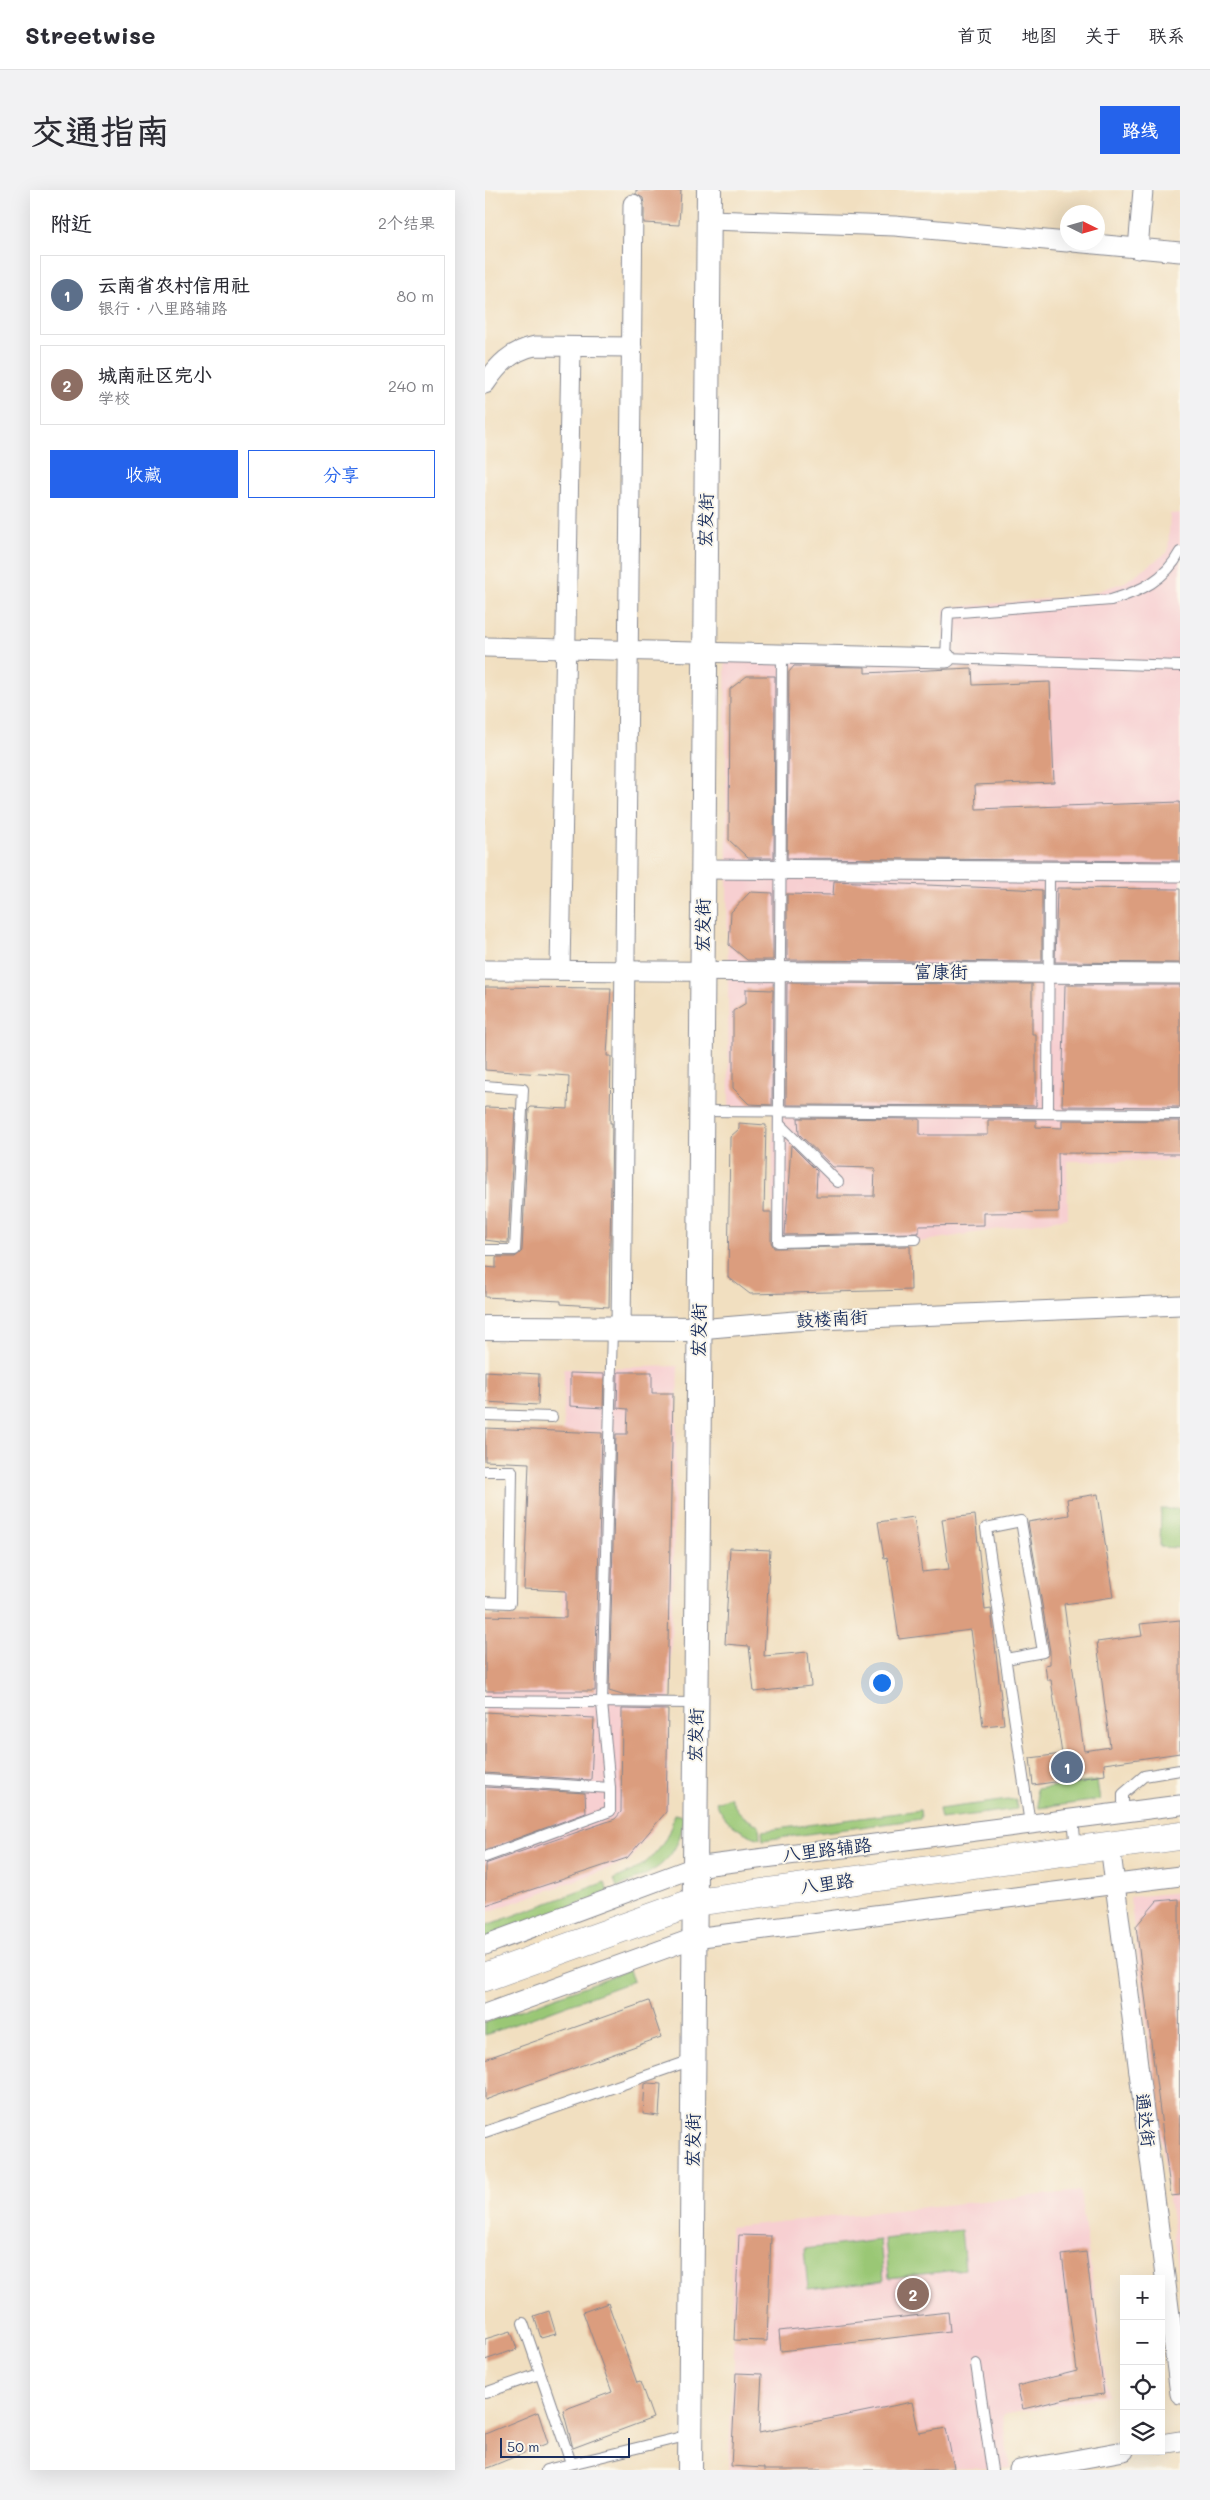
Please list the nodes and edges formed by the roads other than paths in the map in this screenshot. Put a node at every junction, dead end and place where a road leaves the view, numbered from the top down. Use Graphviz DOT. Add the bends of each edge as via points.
graph roads {
  1 [pos="709,190"];
  2 [pos="1143,190"];
  3 [pos="633,204"];
  4 [pos="709,220"];
  5 [pos="1060,241"];
  6 [pos="1105,245"];
  7 [pos="1138,248"];
  8 [pos="1180,252"];
  9 [pos="571,347"];
  10 [pos="632,347"];
  11 [pos="485,384"];
  12 [pos="1180,552"];
  13 [pos="485,647"];
  14 [pos="566,649"];
  15 [pos="629,650"];
  16 [pos="705,652"];
  17 [pos="782,654"];
  18 [pos="946,658"];
  19 [pos="1180,666"];
  20 [pos="703,869"];
  21 [pos="781,870"];
  22 [pos="1049,871"];
  23 [pos="1180,872"];
  24 [pos="485,970"];
  25 [pos="560,970"];
  26 [pos="625,971"];
  27 [pos="702,971"];
  28 [pos="781,972"];
  29 [pos="1048,973"];
  30 [pos="1180,974"];
  31 [pos="485,1086"];
  32 [pos="701,1112"];
  33 [pos="780,1112"];
  34 [pos="1047,1113"];
  35 [pos="1180,1114"];
  36 [pos="779,1124"];
  37 [pos="839,1182"];
  38 [pos="916,1239"];
  39 [pos="485,1250"];
  40 [pos="1180,1305"];
  41 [pos="485,1328"];
  42 [pos="616,1329"];
  43 [pos="699,1329"];
  44 [pos="485,1415"];
  45 [pos="551,1416"];
  46 [pos="485,1471"];
  47 [pos="485,1602"];
  48 [pos="1006,1659"];
  49 [pos="485,1701"];
  50 [pos="603,1703"];
  51 [pos="696,1703"];
  52 [pos="1180,1770"];
  53 [pos="485,1780"];
  54 [pos="610,1788"];
  55 [pos="1180,1805"];
  56 [pos="1123,1812"];
  57 [pos="1073,1818"];
  58 [pos="1030,1824"];
  59 [pos="1180,1836"];
  60 [pos="1110,1845"];
  61 [pos="1076,1850"];
  62 [pos="485,1857"];
  63 [pos="695,1868"];
  64 [pos="1180,1876"];
  65 [pos="1115,1884"];
  66 [pos="695,1902"];
  67 [pos="694,1938"];
  68 [pos="485,1945"];
  69 [pos="485,1977"];
  70 [pos="485,2014"];
  71 [pos="693,2060"];
  72 [pos="485,2132"];
  73 [pos="523,2323"];
  74 [pos="976,2364"];
  75 [pos="539,2374"];
  76 [pos="485,2393"];
  77 [pos="1180,2394"];
  78 [pos="690,2436"];
  79 [pos="1180,2441"];
  80 [pos="1165,2443"];
  81 [pos="1120,2452"];
  82 [pos="571,2464"];
  83 [pos="546,2470"];
  84 [pos="690,2470"];
  85 [pos="992,2470"];
  86 [pos="1019,2470"];
  1 -- 4 [label="street, 宏发街"];
  2 -- 7 [label="street"];
  3 -- 10 [label="street"];
  4 -- 5 [label="street" via="895,226"];
  4 -- 16 [label="street, 宏发街"];
  6 -- 7 [label="street"];
  7 -- 8 [label="street"];
  9 -- 10 [label="street"];
  9 -- 11 [label="street" via="522,349 511,355"];
  9 -- 14 [label="street"];
  10 -- 15 [label="street"];
  12 -- 18 [label="lane" via="1172,567 1154,582 1136,593 1111,600 949,613"];
  13 -- 14 [label="street"];
  14 -- 15 [label="street"];
  14 -- 25 [label="street"];
  15 -- 16 [label="street"];
  15 -- 26 [label="street"];
  16 -- 17 [label="street"];
  16 -- 20 [label="street, 宏发街"];
  17 -- 18 [label="street"];
  17 -- 21 [label="lane"];
  18 -- 19 [label="lane"];
  20 -- 21 [label="street"];
  20 -- 27 [label="street, 宏发街"];
  21 -- 22 [label="street"];
  21 -- 28 [label="lane"];
  22 -- 23 [label="street"];
  22 -- 29 [label="lane"];
  24 -- 25 [label="street, 富康街"];
  25 -- 26 [label="street, 富康街"];
  26 -- 27 [label="street, 富康街"];
  26 -- 42 [label="street"];
  27 -- 28 [label="street, 富康街"];
  27 -- 32 [label="street, 宏发街"];
  28 -- 29 [label="street, 富康街"];
  28 -- 33 [label="lane"];
  29 -- 30 [label="street, 富康街"];
  29 -- 34 [label="lane"];
  31 -- 39 [label="lane" via="523,1088 515,1250"];
  32 -- 33 [label="lane"];
  32 -- 43 [label="street, 宏发街"];
  33 -- 34 [label="lane"];
  33 -- 36 [label="lane"];
  34 -- 35 [label="lane"];
  36 -- 37 [label="lane"];
  36 -- 38 [label="lane" via="778,1242"];
  40 -- 43 [label="street, 鼓楼南街" via="795,1321"];
  41 -- 42 [label="street, 鼓楼南街"];
  42 -- 43 [label="street, 鼓楼南街"];
  42 -- 50 [label="lane"];
  43 -- 51 [label="street, 宏发街"];
  44 -- 45 [label="lane"];
  46 -- 47 [label="lane" via="512,1471 510,1603"];
  48 -- 48 [label="lane" via="987,1528 1021,1521 1043,1652"];
  48 -- 58 [label="lane"];
  49 -- 50 [label="lane"];
  50 -- 51 [label="lane"];
  50 -- 54 [label="lane"];
  51 -- 63 [label="street, 宏发街"];
  52 -- 56 [label="lane" via="1144,1776 1123,1794"];
  53 -- 54 [label="lane"];
  54 -- 62 [label="lane" via="610,1811"];
  55 -- 56 [label="street, 八里路辅路"];
  56 -- 57 [label="street, 八里路辅路"];
  57 -- 58 [label="street, 八里路辅路"];
  57 -- 61 [label="lane"];
  58 -- 63 [label="street, 八里路辅路"];
  59 -- 60 [label="main road, 八里路"];
  60 -- 61 [label="main road, 八里路"];
  60 -- 65 [label="street, 通达街"];
  61 -- 66 [label="main road, 八里路"];
  63 -- 66 [label="street, 宏发街"];
  63 -- 68 [label="street, 八里路辅路"];
  64 -- 65 [label="street"];
  65 -- 67 [label="street"];
  65 -- 77 [label="street, 通达街"];
  66 -- 67 [label="street, 宏发街"];
  66 -- 69 [label="main road, 八里路"];
  67 -- 70 [label="street"];
  67 -- 71 [label="street, 宏发街"];
  71 -- 72 [label="lane"];
  71 -- 78 [label="street, 宏发街"];
  73 -- 75 [label="lane"];
  74 -- 85 [label="lane"];
  75 -- 76 [label="lane"];
  75 -- 82 [label="lane"];
  78 -- 82 [label="lane"];
  78 -- 84 [label="street, 宏发街"];
  79 -- 80 [label="street"];
  81 -- 86 [label="street"];
  82 -- 83 [label="lane"];
}
